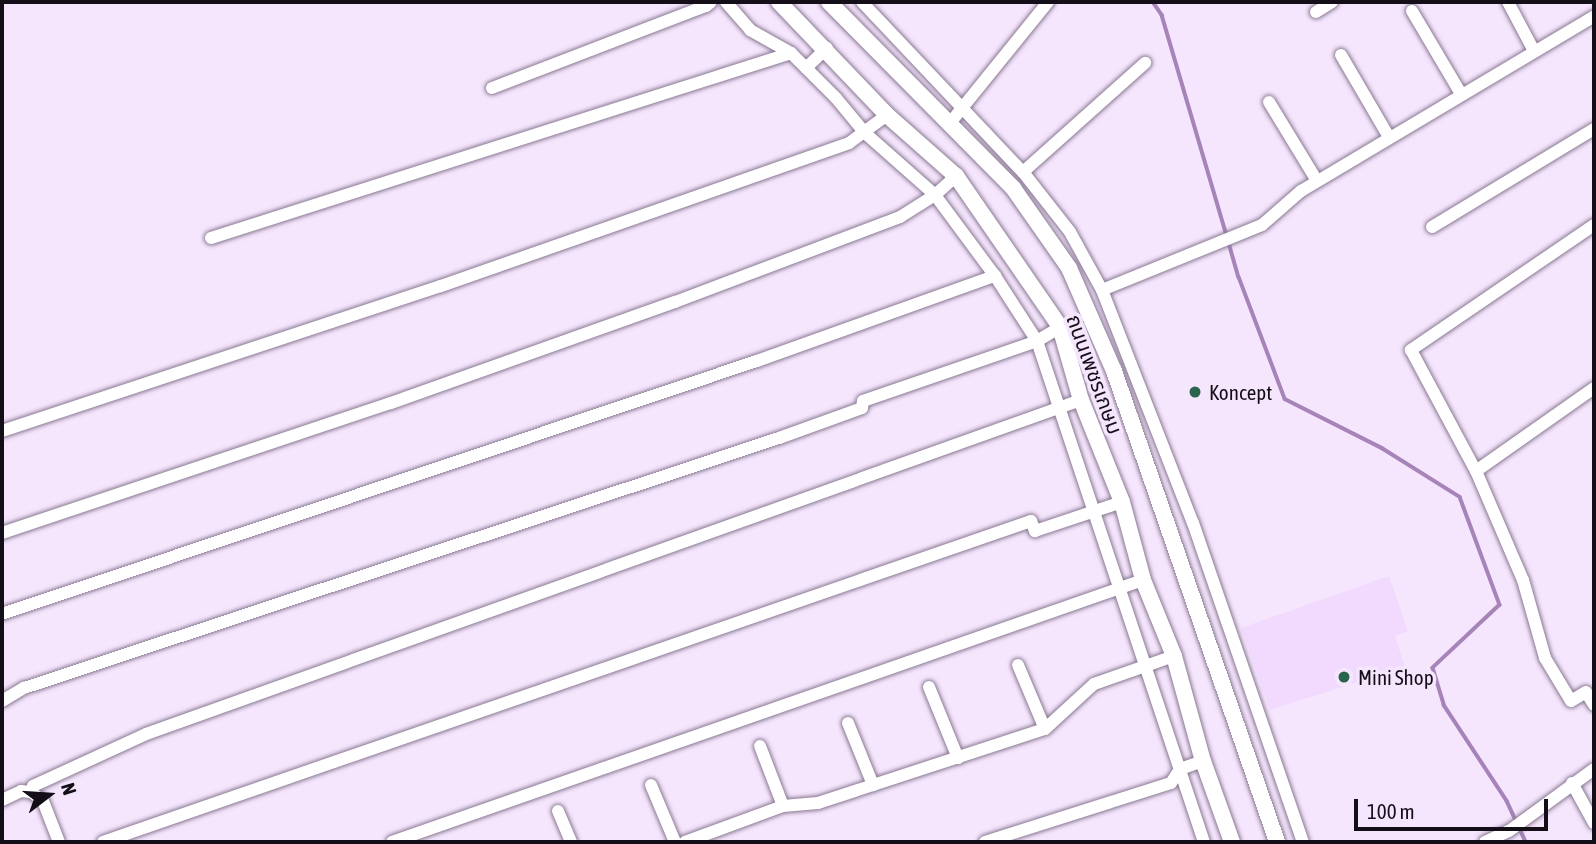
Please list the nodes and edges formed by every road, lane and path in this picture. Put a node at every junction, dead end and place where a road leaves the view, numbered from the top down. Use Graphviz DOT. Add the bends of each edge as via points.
graph roads {
  1 [pos="711,2"];
  2 [pos="726,2"];
  3 [pos="779,2"];
  4 [pos="829,2"];
  5 [pos="862,2"];
  6 [pos="1048,2"];
  7 [pos="1332,2"];
  8 [pos="1508,2"];
  9 [pos="1412,11"];
  10 [pos="1316,12"];
  11 [pos="1594,16"];
  12 [pos="827,48"];
  13 [pos="1534,51"];
  14 [pos="791,53"];
  15 [pos="1341,55"];
  16 [pos="1145,63"];
  17 [pos="806,68"];
  18 [pos="492,88"];
  19 [pos="1461,94"];
  20 [pos="1269,102"];
  21 [pos="962,110"];
  22 [pos="887,114"];
  23 [pos="950,123"];
  24 [pos="1594,129"];
  25 [pos="865,134"];
  26 [pos="1389,137"];
  27 [pos="1023,172"];
  28 [pos="956,176"];
  29 [pos="1317,181"];
  30 [pos="935,195"];
  31 [pos="1594,225"];
  32 [pos="1432,227"];
  33 [pos="211,238"];
  34 [pos="995,276"];
  35 [pos="1102,290"];
  36 [pos="1060,327"];
  37 [pos="1037,341"];
  38 [pos="1130,364"];
  39 [pos="1114,371"];
  40 [pos="1594,388"];
  41 [pos="1081,400"];
  42 [pos="1060,408"];
  43 [pos="2,431"];
  44 [pos="1476,471"];
  45 [pos="1122,502"];
  46 [pos="1094,511"];
  47 [pos="2,533"];
  48 [pos="1143,580"];
  49 [pos="1119,588"];
  50 [pos="2,614"];
  51 [pos="1174,656"];
  52 [pos="1018,665"];
  53 [pos="1146,666"];
  54 [pos="929,687"];
  55 [pos="1590,690"];
  56 [pos="2,701"];
  57 [pos="1594,705"];
  58 [pos="848,723"];
  59 [pos="1045,729"];
  60 [pos="760,746"];
  61 [pos="958,758"];
  62 [pos="1203,761"];
  63 [pos="1180,769"];
  64 [pos="1594,769"];
  65 [pos="1572,783"];
  66 [pos="651,785"];
  67 [pos="873,785"];
  68 [pos="31,792"];
  69 [pos="2,800"];
  70 [pos="783,806"];
  71 [pos="558,811"];
  72 [pos="1594,823"];
  73 [pos="59,842"];
  74 [pos="103,842"];
  75 [pos="392,842"];
  76 [pos="570,842"];
  77 [pos="675,842"];
  78 [pos="685,842"];
  79 [pos="985,842"];
  80 [pos="1204,842"];
  81 [pos="1232,842"];
  82 [pos="1277,842"];
  83 [pos="1303,842"];
  84 [pos="1485,842"];
  1 -- 18 [label="street"];
  2 -- 14 [label="street" via="750,30"];
  3 -- 12 [label="main road, ถนนเพชรเกษม"];
  4 -- 23 [label="main road, ถนนเพชรเกษม"];
  5 -- 21 [label="street"];
  6 -- 21 [label="street"];
  7 -- 10 [label="street"];
  8 -- 13 [label="street"];
  9 -- 19 [label="street"];
  11 -- 13 [label="street"];
  12 -- 17 [label="street"];
  12 -- 22 [label="main road, ถนนเพชรเกษม"];
  13 -- 19 [label="street"];
  14 -- 17 [label="street"];
  14 -- 33 [label="street"];
  15 -- 26 [label="street"];
  16 -- 27 [label="street"];
  17 -- 25 [label="street"];
  19 -- 26 [label="street"];
  20 -- 29 [label="street"];
  21 -- 23 [label="street"];
  21 -- 27 [label="street"];
  22 -- 25 [label="street"];
  22 -- 28 [label="main road, ถนนเพชรเกษม"];
  23 -- 39 [label="main road, ถนนเพชรเกษม" via="1013,187 1069,268"];
  24 -- 32 [label="street"];
  25 -- 30 [label="street"];
  25 -- 43 [label="street" via="441,286"];
  26 -- 29 [label="street"];
  27 -- 35 [label="street" via="1070,232"];
  28 -- 30 [label="street"];
  28 -- 36 [label="main road, ถนนเพชรเกษม"];
  29 -- 35 [label="street" via="1262,225"];
  30 -- 34 [label="street"];
  30 -- 47 [label="street" via="873,228 663,307"];
  31 -- 44 [label="street" via="1412,350"];
  34 -- 37 [label="street"];
  34 -- 50 [label="street" via="744,366"];
  35 -- 38 [label="street"];
  36 -- 37 [label="street"];
  36 -- 41 [label="main road, ถนนเพชรเกษม"];
  37 -- 42 [label="street"];
  37 -- 56 [label="street" via="863,401 862,408 779,438 24,688"];
  38 -- 39 [label="street"];
  38 -- 83 [label="street" via="1193,523"];
  39 -- 82 [label="main road, ถนนเพชรเกษม"];
  40 -- 44 [label="street"];
  41 -- 42 [label="street"];
  41 -- 45 [label="main road, ถนนเพชรเกษม"];
  42 -- 46 [label="street"];
  42 -- 68 [label="street" via="146,734 33,786"];
  44 -- 55 [label="street" via="1523,580 1545,658 1571,701"];
  45 -- 46 [label="street"];
  45 -- 48 [label="main road, ถนนเพชรเกษม"];
  46 -- 49 [label="street"];
  46 -- 74 [label="street" via="1035,531 1031,521"];
  48 -- 49 [label="street"];
  48 -- 51 [label="main road, ถนนเพชรเกษม"];
  49 -- 53 [label="street"];
  49 -- 75 [label="street"];
  51 -- 53 [label="street"];
  51 -- 62 [label="main road, ถนนเพชรเกษม"];
  52 -- 59 [label="street"];
  53 -- 59 [label="street" via="1094,684"];
  53 -- 63 [label="street"];
  54 -- 61 [label="street"];
  55 -- 57 [label="street"];
  58 -- 67 [label="street"];
  59 -- 61 [label="street"];
  60 -- 70 [label="street"];
  61 -- 67 [label="street"];
  62 -- 63 [label="street"];
  62 -- 81 [label="main road, ถนนเพชรเกษม"];
  63 -- 79 [label="street" via="1171,783"];
  63 -- 80 [label="street"];
  64 -- 65 [label="street"];
  65 -- 72 [label="street"];
  65 -- 84 [label="street" via="1509,831"];
  66 -- 77 [label="street"];
  67 -- 70 [label="street" via="818,803"];
  68 -- 69 [label="street" via="21,790"];
  68 -- 73 [label="street" via="43,801"];
  70 -- 78 [label="street"];
  71 -- 76 [label="street"];
}
